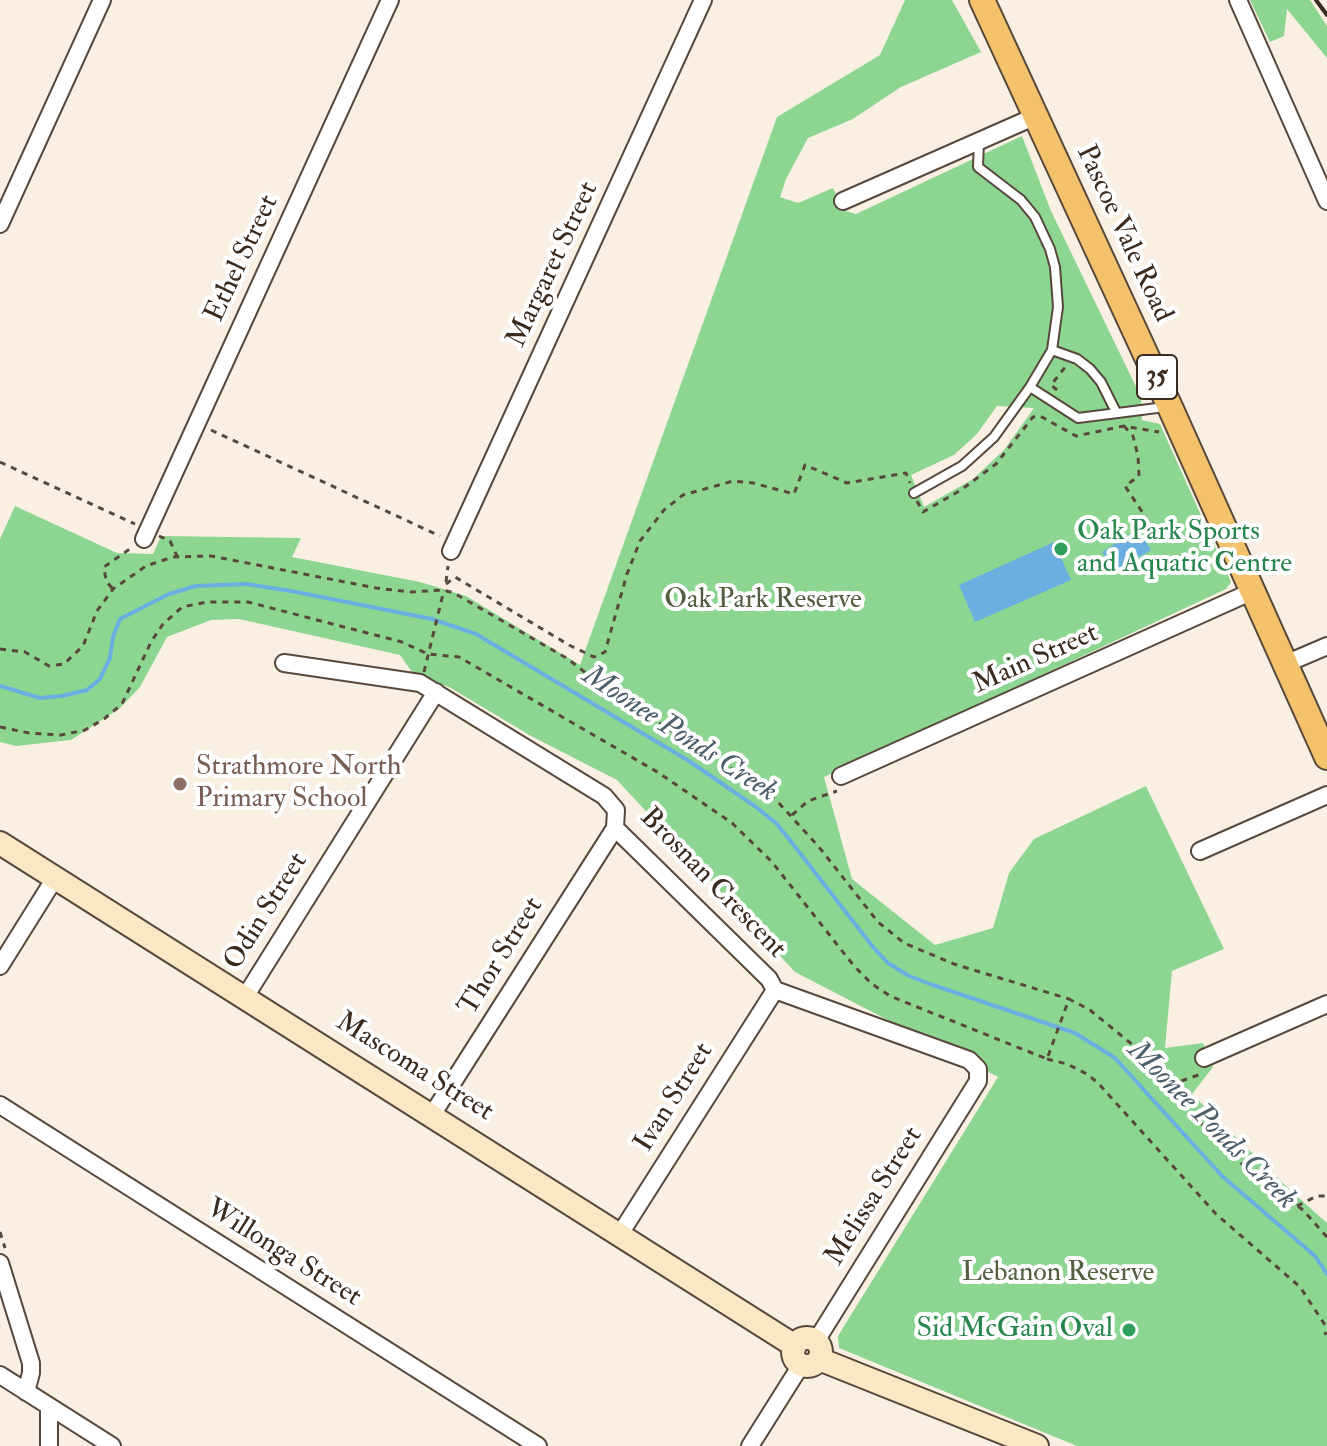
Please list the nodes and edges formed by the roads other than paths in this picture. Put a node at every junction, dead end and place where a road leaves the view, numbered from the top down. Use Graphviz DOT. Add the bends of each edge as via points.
graph roads {
  1 [pos="102,0"];
  2 [pos="390,0"];
  3 [pos="703,0"];
  4 [pos="982,0"];
  5 [pos="1238,0"];
  6 [pos="1036,116"];
  7 [pos="979,141"];
  8 [pos="843,201"];
  9 [pos="1327,201"];
  10 [pos="0,224"];
  11 [pos="1052,350"];
  12 [pos="1030,387"];
  13 [pos="1170,407"];
  14 [pos="1116,412"];
  15 [pos="914,493"];
  16 [pos="146,535"];
  17 [pos="453,546"];
  18 [pos="1253,591"];
  19 [pos="1327,646"];
  20 [pos="284,663"];
  21 [pos="1285,664"];
  22 [pos="436,692"];
  23 [pos="1327,757"];
  24 [pos="841,783"];
  25 [pos="1327,795"];
  26 [pos="615,828"];
  27 [pos="0,843"];
  28 [pos="1200,851"];
  29 [pos="55,878"];
  30 [pos="0,966"];
  31 [pos="775,990"];
  32 [pos="245,997"];
  33 [pos="1327,1004"];
  34 [pos="1204,1066"];
  35 [pos="978,1081"];
  36 [pos="0,1105"];
  37 [pos="432,1115"];
  38 [pos="620,1234"];
  39 [pos="0,1263"];
  40 [pos="808,1353"];
  41 [pos="0,1375"];
  42 [pos="26,1392"];
  43 [pos="49,1407"];
  44 [pos="49,1446"];
  45 [pos="112,1446"];
  46 [pos="538,1446"];
  47 [pos="750,1446"];
  48 [pos="1037,1446"];
  1 -- 10 [label="street"];
  2 -- 16 [label="street, Ethel Street"];
  3 -- 17 [label="street, Margaret Street"];
  4 -- 6 [label="main road, Pascoe Vale Road / 35"];
  5 -- 9 [label="street"];
  6 -- 7 [label="street"];
  6 -- 13 [label="main road, Pascoe Vale Road / 35"];
  7 -- 8 [label="street"];
  7 -- 11 [label="lane" via="978,167 1021,200 1050,249 1058,307"];
  11 -- 12 [label="lane"];
  11 -- 14 [label="lane" via="1077,359 1101,382"];
  12 -- 14 [label="lane" via="1078,418"];
  12 -- 15 [label="lane" via="982,449"];
  13 -- 14 [label="lane"];
  13 -- 18 [label="main road, Pascoe Vale Road / 35"];
  18 -- 21 [label="main road, Pascoe Vale Road / 35"];
  18 -- 24 [label="street, Main Street"];
  19 -- 21 [label="street"];
  20 -- 22 [label="street, Brosnan Crescent" via="420,683"];
  21 -- 23 [label="main road, Pascoe Vale Road / 35"];
  22 -- 26 [label="street, Brosnan Crescent" via="604,796 616,810"];
  22 -- 32 [label="street, Odin Street"];
  25 -- 28 [label="street"];
  26 -- 31 [label="street, Brosnan Crescent"];
  26 -- 37 [label="street, Thor Street"];
  27 -- 29 [label="main road, Mascoma Street"];
  29 -- 30 [label="street"];
  29 -- 32 [label="main road, Mascoma Street"];
  31 -- 35 [label="street, Brosnan Crescent" via="969,1060 978,1069"];
  31 -- 38 [label="street, Ivan Street"];
  32 -- 37 [label="main road, Mascoma Street"];
  33 -- 34 [label="street"];
  35 -- 40 [label="street, Melissa Street"];
  36 -- 46 [label="street, Willonga Street"];
  37 -- 38 [label="main road, Mascoma Street"];
  38 -- 40 [label="main road, Mascoma Street"];
  39 -- 42 [label="street" via="31,1363"];
  40 -- 47 [label="street, Melissa Street"];
  40 -- 48 [label="main road, Mascoma Street"];
  41 -- 42 [label="street"];
  42 -- 43 [label="street"];
  43 -- 44 [label="street"];
  43 -- 45 [label="street"];
}
